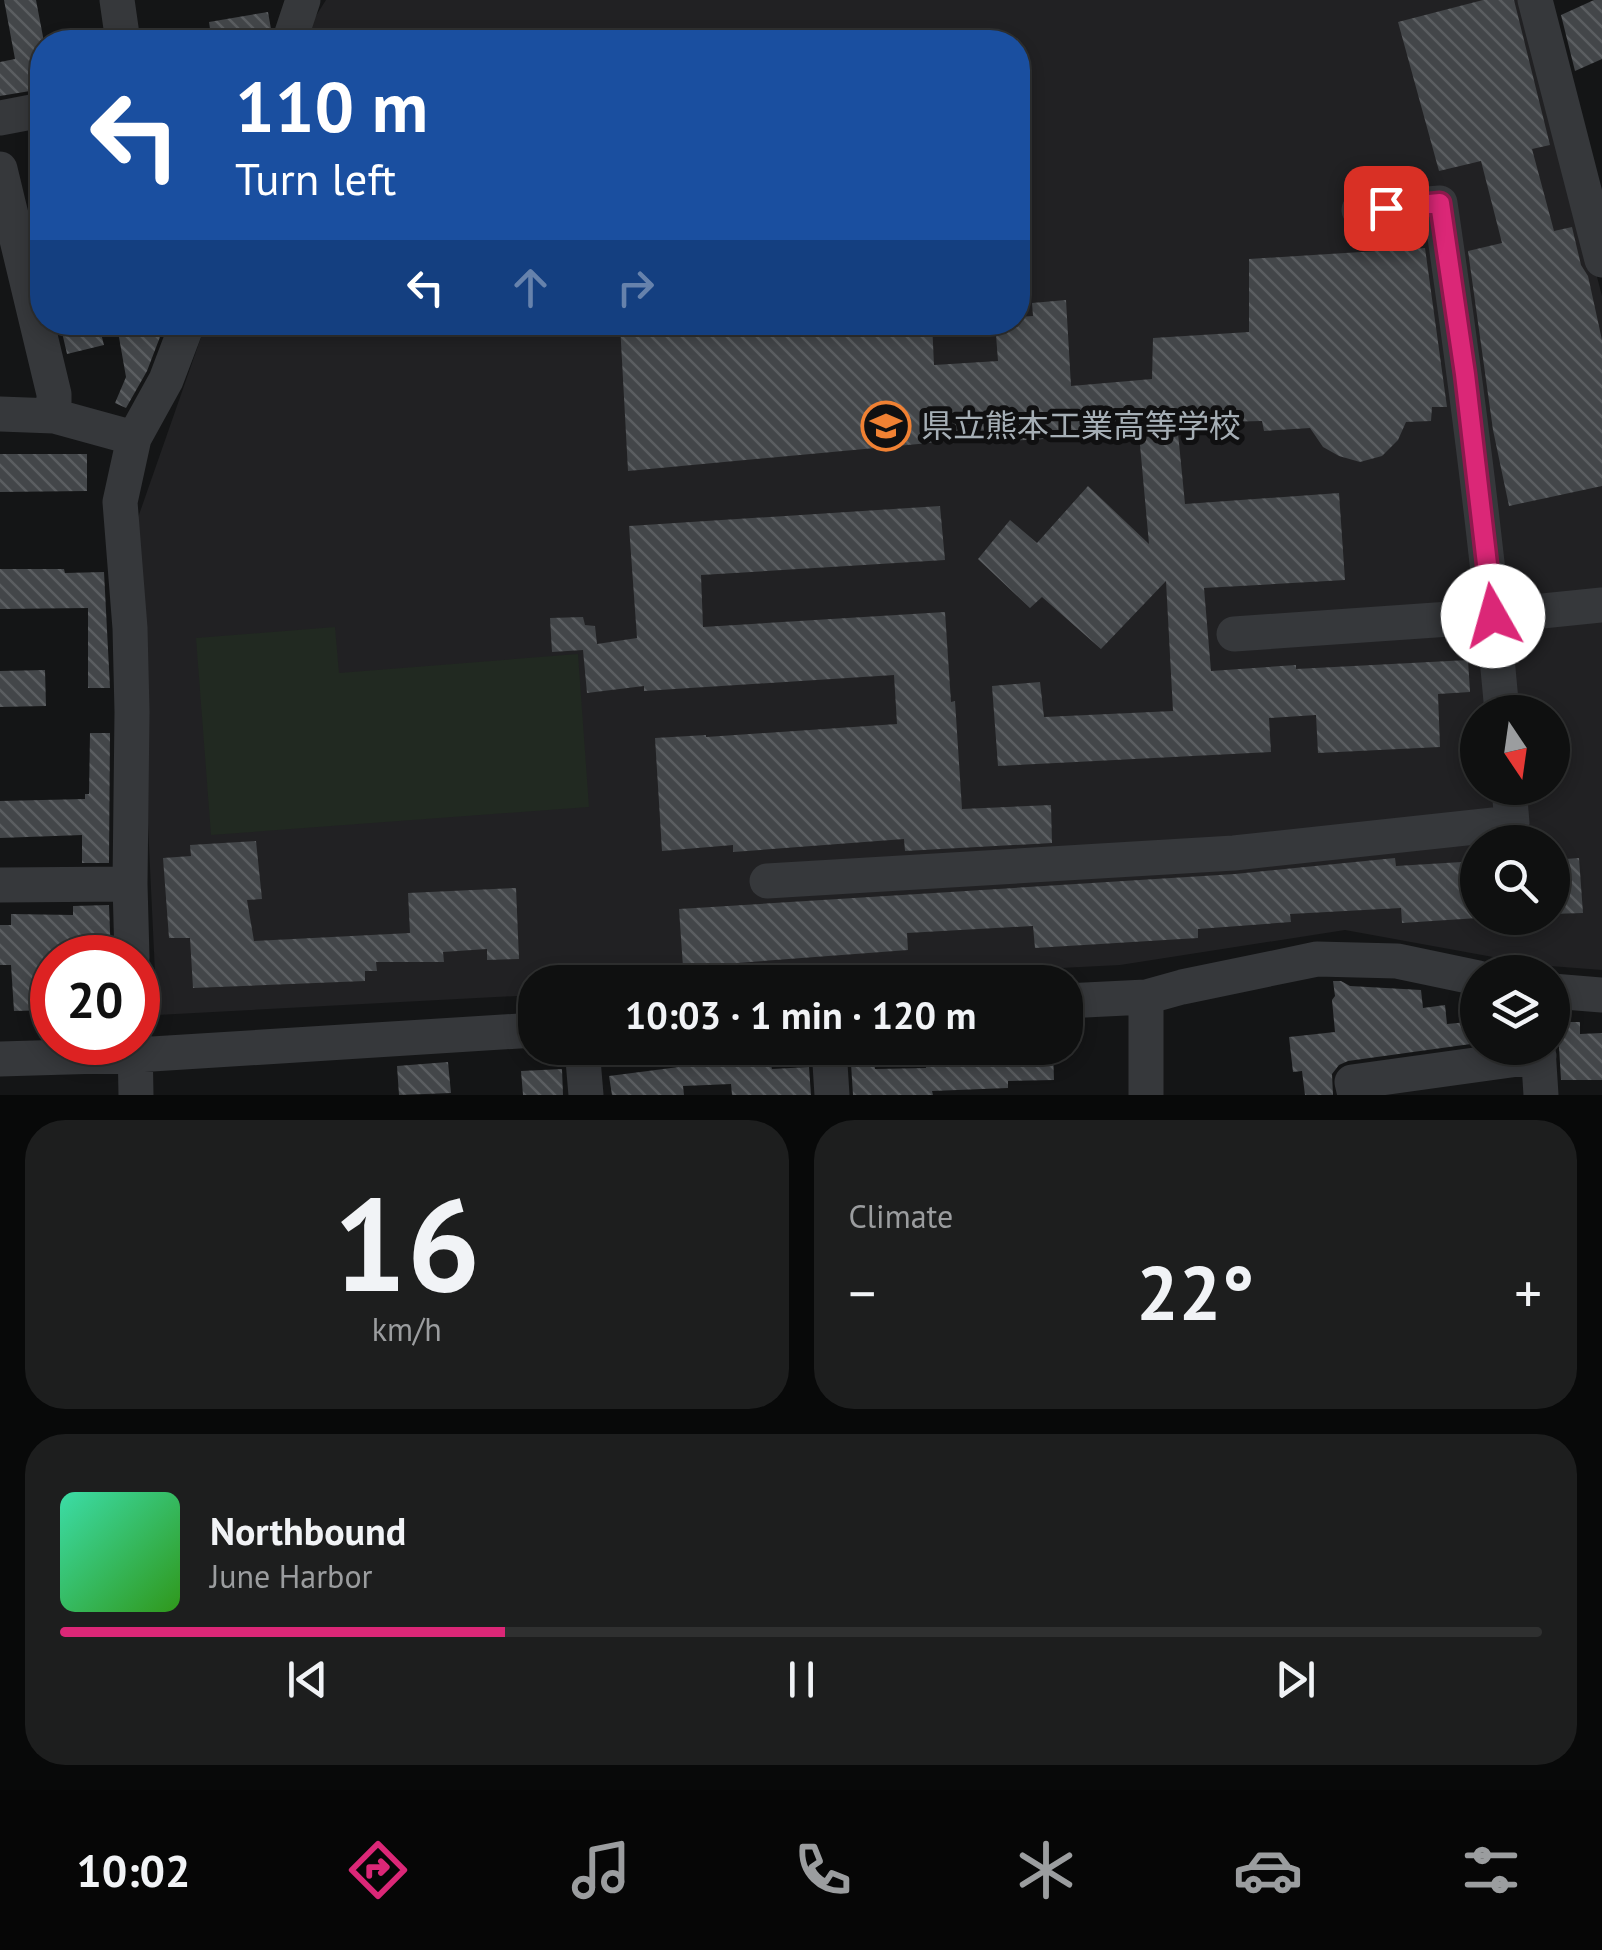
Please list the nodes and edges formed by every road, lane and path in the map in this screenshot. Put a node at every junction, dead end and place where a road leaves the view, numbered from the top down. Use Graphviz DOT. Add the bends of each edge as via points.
graph roads {
  1 [pos="117,0"];
  2 [pos="303,0"];
  3 [pos="1536,0"];
  4 [pos="122,30"];
  5 [pos="293,30"];
  6 [pos="30,112"];
  7 [pos="0,118"];
  8 [pos="0,169"];
  9 [pos="1359,210"];
  10 [pos="30,254"];
  11 [pos="1602,260"];
  12 [pos="45,335"];
  13 [pos="183,335"];
  14 [pos="0,414"];
  15 [pos="54,416"];
  16 [pos="134,438"];
  17 [pos="1602,605"];
  18 [pos="1493,616"];
  19 [pos="1234,634"];
  20 [pos="1500,695"];
  21 [pos="1510,805"];
  22 [pos="767,881"];
  23 [pos="130,884"];
  24 [pos="0,885"];
  25 [pos="131,935"];
  26 [pos="1460,974"];
  27 [pos="1570,992"];
  28 [pos="1602,995"];
  29 [pos="1146,997"];
  30 [pos="1083,1000"];
  31 [pos="518,1031"];
  32 [pos="160,1047"];
  33 [pos="30,1056"];
  34 [pos="0,1058"];
  35 [pos="135,1065"];
  36 [pos="583,1065"];
  37 [pos="830,1065"];
  38 [pos="1460,1065"];
  39 [pos="1539,1065"];
  40 [pos="136,1095"];
  41 [pos="586,1095"];
  42 [pos="832,1095"];
  43 [pos="1146,1095"];
  44 [pos="1355,1095"];
  45 [pos="1541,1095"];
  1 -- 4 [label="street"];
  2 -- 5 [label="street"];
  3 -- 11 [label="street"];
  6 -- 7 [label="street"];
  8 -- 10 [label="street"];
  9 -- 18 [label="street" via="1440,203"];
  12 -- 15 [label="street"];
  13 -- 16 [label="street"];
  14 -- 15 [label="street"];
  15 -- 16 [label="street"];
  16 -- 23 [label="street" via="120,502 131,645"];
  17 -- 18 [label="street"];
  18 -- 19 [label="street"];
  18 -- 20 [label="street"];
  21 -- 22 [label="street" via="1512,823 1234,853"];
  23 -- 24 [label="street"];
  23 -- 25 [label="street"];
  26 -- 29 [label="street" via="1397,961 1317,958"];
  27 -- 28 [label="street"];
  29 -- 30 [label="street"];
  29 -- 43 [label="street"];
  31 -- 32 [label="street"];
  33 -- 34 [label="street"];
  35 -- 40 [label="street"];
  36 -- 41 [label="street"];
  37 -- 42 [label="street"];
  38 -- 44 [label="street" via="1352,1082"];
  39 -- 45 [label="street"];
}
